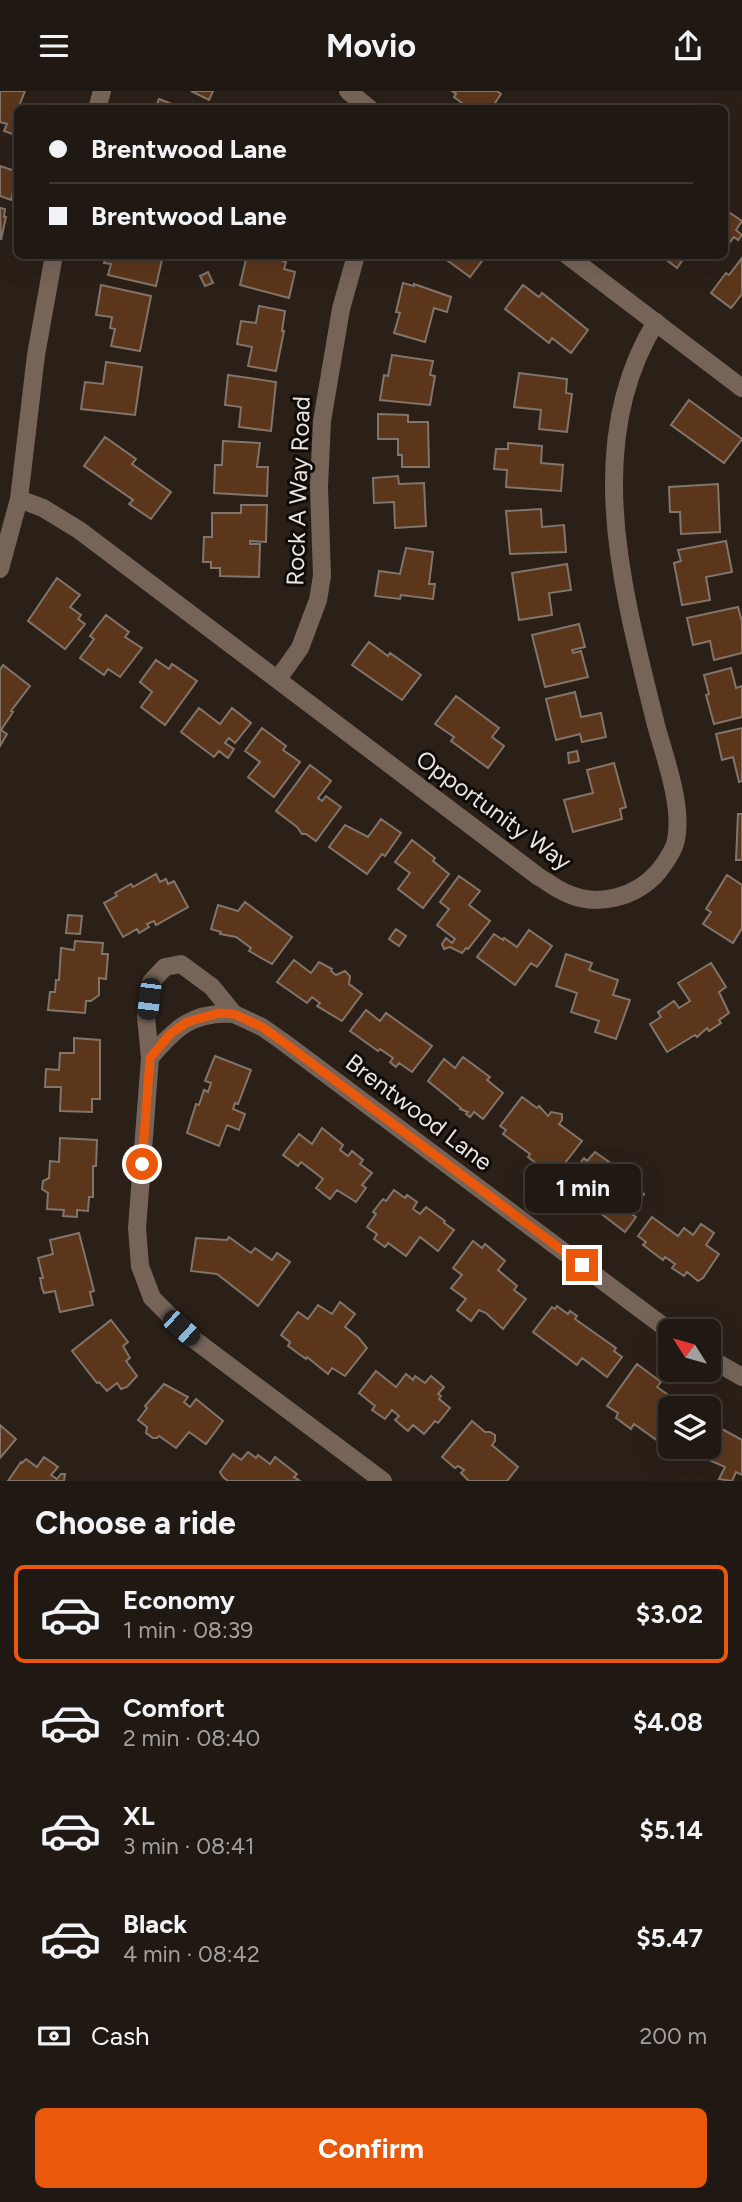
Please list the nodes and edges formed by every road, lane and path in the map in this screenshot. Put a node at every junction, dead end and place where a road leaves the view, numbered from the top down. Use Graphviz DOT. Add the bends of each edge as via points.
graph roads {
  1 [pos="348,91"];
  2 [pos="365,105"];
  3 [pos="53,259"];
  4 [pos="355,259"];
  5 [pos="572,259"];
  6 [pos="656,322"];
  7 [pos="742,388"];
  8 [pos="19,499"];
  9 [pos="0,569"];
  10 [pos="278,679"];
  11 [pos="234,1014"];
  12 [pos="150,1058"];
  13 [pos="658,1322"];
  14 [pos="721,1365"];
  15 [pos="742,1377"];
  16 [pos="383,1481"];
  1 -- 2 [label="street"];
  3 -- 8 [label="street" via="36,355"];
  4 -- 10 [label="street, Rock A Way Road" via="341,309 322,421 318,600 300,648"];
  5 -- 6 [label="street"];
  6 -- 7 [label="street"];
  6 -- 10 [label="street, Opportunity Way" via="641,345 623,397 614,493 617,547 632,626 677,817 676,841 651,880 622,897 568,894 539,877"];
  8 -- 9 [label="street"];
  8 -- 10 [label="street, Opportunity Way" via="79,530"];
  11 -- 12 [label="street" via="219,1013 187,1022"];
  11 -- 12 [label="street, Brentwood Lane" via="194,972 181,964 164,967 150,982 146,1017"];
  11 -- 13 [label="street, Brentwood Lane" via="282,1041"];
  12 -- 16 [label="street, Brentwood Lane" via="137,1228 140,1266 152,1298 192,1338"];
  14 -- 15 [label="street"];
}
